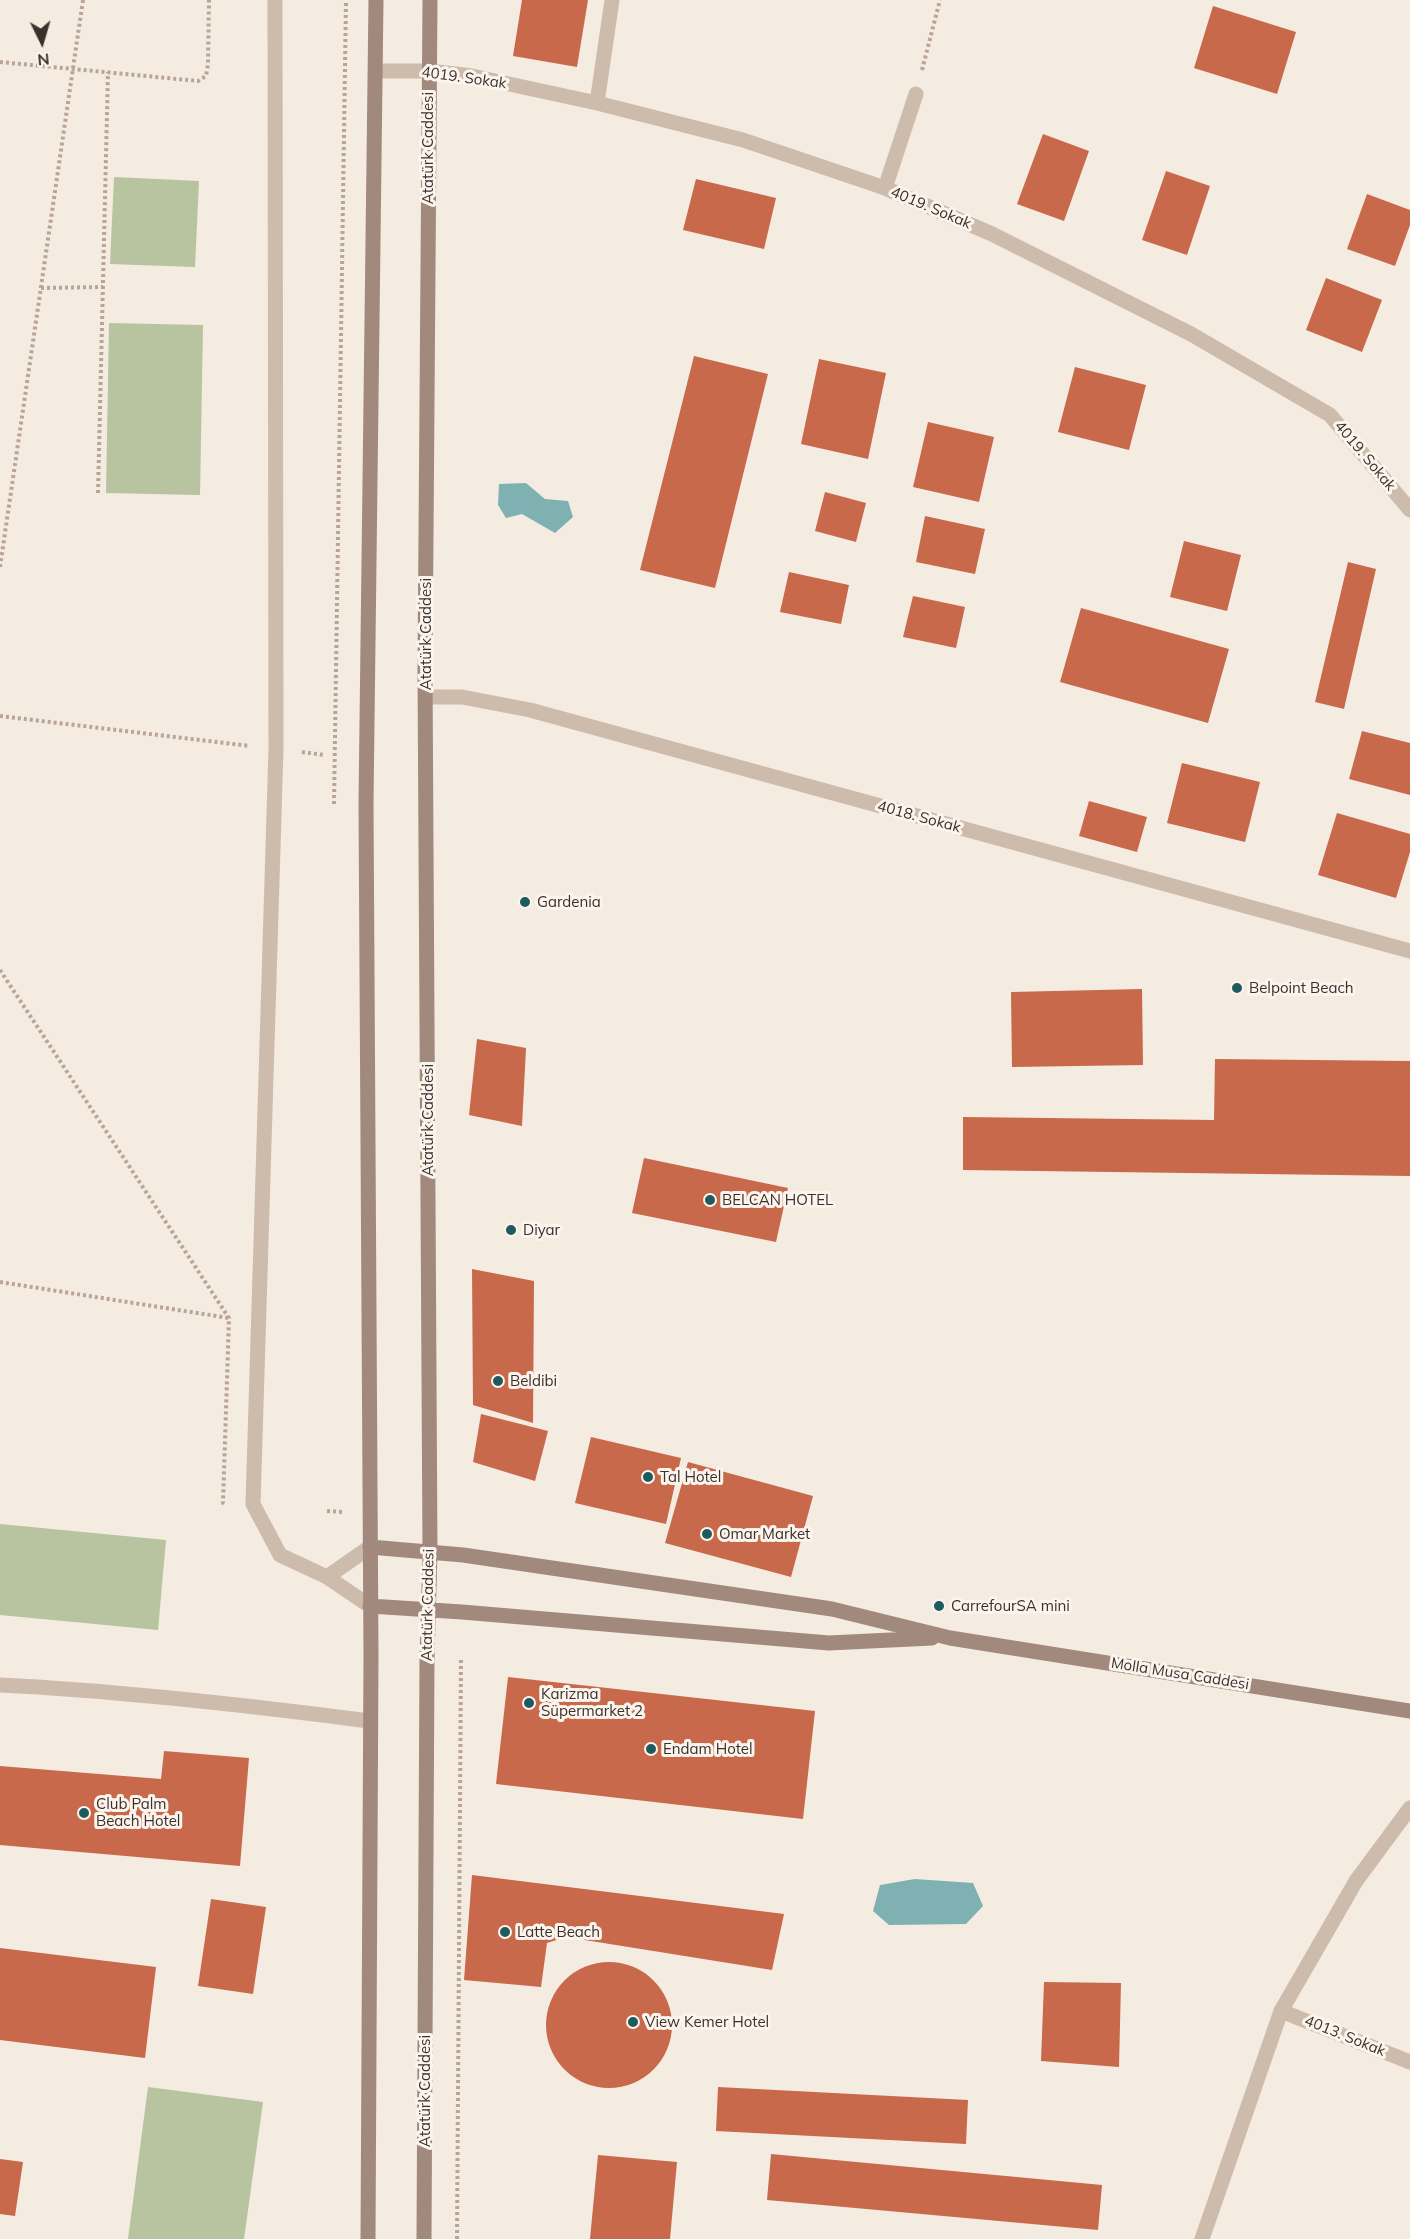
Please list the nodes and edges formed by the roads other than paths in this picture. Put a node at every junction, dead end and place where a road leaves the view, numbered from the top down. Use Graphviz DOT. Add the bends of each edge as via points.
graph roads {
  1 [pos="275,0"];
  2 [pos="376,0"];
  3 [pos="430,0"];
  4 [pos="612,0"];
  5 [pos="376,70"];
  6 [pos="429,71"];
  7 [pos="916,94"];
  8 [pos="597,103"];
  9 [pos="885,188"];
  10 [pos="1410,510"];
  11 [pos="426,697"];
  12 [pos="1410,951"];
  13 [pos="370,1547"];
  14 [pos="430,1552"];
  15 [pos="327,1577"];
  16 [pos="370,1606"];
  17 [pos="427,1609"];
  18 [pos="950,1638"];
  19 [pos="0,1685"];
  20 [pos="1410,1711"];
  21 [pos="369,1721"];
  22 [pos="1410,1808"];
  23 [pos="1281,2011"];
  24 [pos="1410,2062"];
  25 [pos="369,2239"];
  26 [pos="424,2239"];
  27 [pos="1202,2239"];
  1 -- 15 [label="street" via="276,749 253,1504 280,1555"];
  2 -- 5 [label="street"];
  3 -- 6 [label="street, Atatürk Caddesi"];
  4 -- 8 [label="street"];
  5 -- 6 [label="street, 4019. Sokak"];
  5 -- 13 [label="street" via="366,803"];
  6 -- 8 [label="street, 4019. Sokak" via="472,76"];
  6 -- 11 [label="street, Atatürk Caddesi"];
  7 -- 9 [label="street"];
  8 -- 9 [label="street, 4019. Sokak" via="744,140"];
  9 -- 10 [label="street, 4019. Sokak" via="992,234 1180,329 1330,415"];
  11 -- 12 [label="street, 4018. Sokak" via="462,697 530,710"];
  11 -- 14 [label="street, Atatürk Caddesi"];
  13 -- 14 [label="street"];
  13 -- 15 [label="street"];
  13 -- 16 [label="street"];
  14 -- 17 [label="street, Atatürk Caddesi"];
  14 -- 18 [label="street" via="832,1609"];
  15 -- 16 [label="street"];
  16 -- 17 [label="street"];
  16 -- 21 [label="street"];
  17 -- 18 [label="street" via="829,1643"];
  17 -- 26 [label="street, Atatürk Caddesi"];
  18 -- 20 [label="street, Molla Musa Caddesi"];
  19 -- 21 [label="street" via="247,1704"];
  21 -- 25 [label="street"];
  22 -- 23 [label="street" via="1356,1881"];
  23 -- 24 [label="street, 4013. Sokak"];
  23 -- 27 [label="street"];
}
